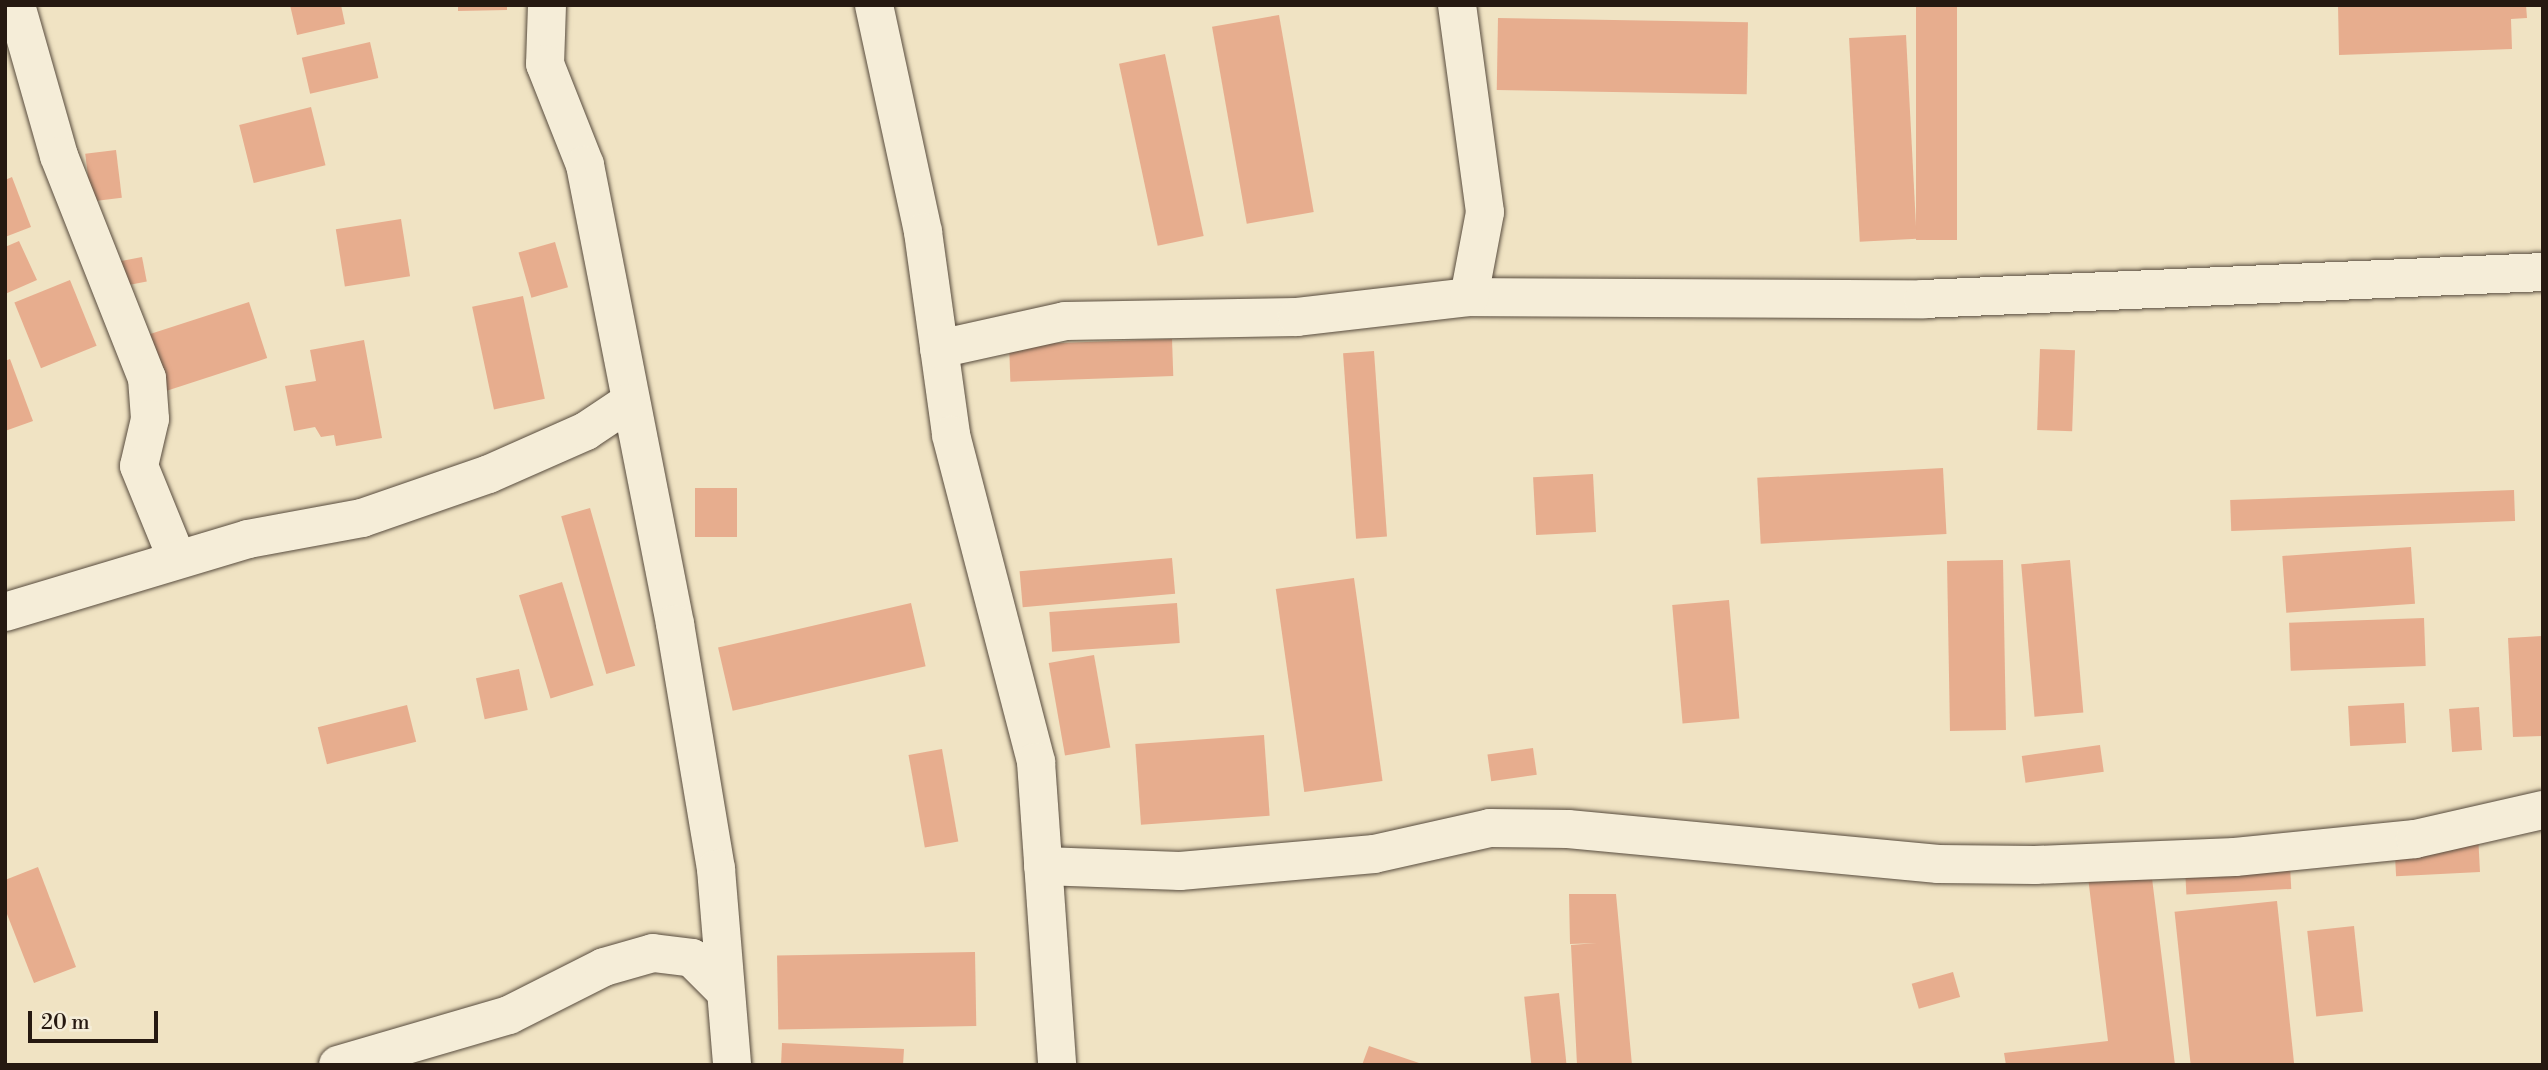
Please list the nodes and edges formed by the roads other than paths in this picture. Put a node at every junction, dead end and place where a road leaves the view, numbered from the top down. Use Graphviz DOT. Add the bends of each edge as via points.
graph roads {
  1 [pos="16,5"];
  2 [pos="547,5"];
  3 [pos="874,5"];
  4 [pos="1457,5"];
  5 [pos="2543,272"];
  6 [pos="1469,297"];
  7 [pos="939,349"];
  8 [pos="628,403"];
  9 [pos="177,559"];
  10 [pos="5,612"];
  11 [pos="2543,810"];
  12 [pos="1043,866"];
  13 [pos="725,991"];
  14 [pos="338,1065"];
  15 [pos="732,1065"];
  16 [pos="1057,1065"];
  1 -- 9 [label="street" via="59,156 147,378 150,419 139,466"];
  2 -- 8 [label="street" via="545,64 585,165"];
  3 -- 7 [label="street" via="923,232"];
  4 -- 6 [label="street" via="1485,212"];
  5 -- 6 [label="street" via="1923,299"];
  6 -- 7 [label="street" via="1297,317 1065,321"];
  7 -- 12 [label="street" via="973,531 1036,762"];
  8 -- 9 [label="street" via="586,431 489,474 375,514"];
  8 -- 13 [label="street" via="716,869"];
  9 -- 10 [label="street"];
  11 -- 12 [label="street" via="2415,839 2235,856 2035,865 1938,864 1568,829 1490,828 1374,854 1180,871"];
  12 -- 16 [label="street"];
  13 -- 14 [label="street" via="692,958 653,953 604,967 509,1015"];
  13 -- 15 [label="street"];
}
